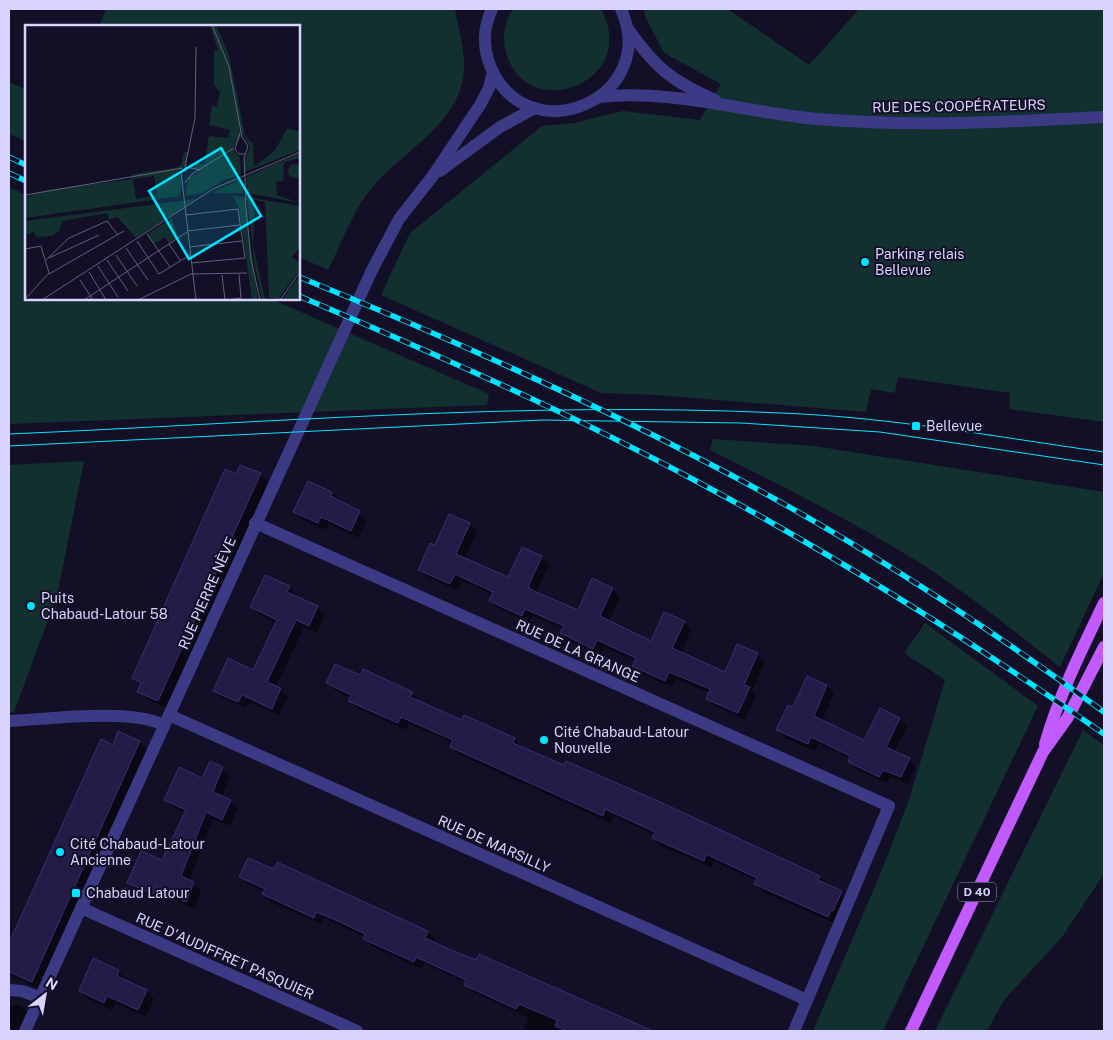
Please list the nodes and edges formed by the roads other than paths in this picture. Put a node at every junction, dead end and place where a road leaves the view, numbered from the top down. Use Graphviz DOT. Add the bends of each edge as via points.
graph roads {
  1 [pos="482,9"];
  2 [pos="492,9"];
  3 [pos="621,9"];
  4 [pos="487,24"];
  5 [pos="628,29"];
  6 [pos="493,72"];
  7 [pos="599,97"];
  8 [pos="725,105"];
  9 [pos="535,108"];
  10 [pos="1104,118"];
  11 [pos="432,177"];
  12 [pos="255,523"];
  13 [pos="1104,603"];
  14 [pos="1104,647"];
  15 [pos="166,720"];
  16 [pos="9,721"];
  17 [pos="1043,752"];
  18 [pos="81,908"];
  19 [pos="9,990"];
  20 [pos="40,998"];
  21 [pos="807,1000"];
  22 [pos="25,1031"];
  23 [pos="357,1031"];
  24 [pos="794,1031"];
  25 [pos="910,1031"];
  1 -- 4 [label="street"];
  2 -- 4 [label="street"];
  3 -- 5 [label="street"];
  4 -- 6 [label="street" via="485,44"];
  5 -- 7 [label="street" via="628,49 623,67 613,84"];
  5 -- 8 [label="street, RUE DES COOPÉRATEURS" via="648,57 665,73"];
  6 -- 9 [label="street" via="510,94"];
  6 -- 11 [label="street, RUE PIERRE NÈVE" via="480,105"];
  7 -- 8 [label="street, RUE DES COOPÉRATEURS" via="627,95"];
  7 -- 9 [label="street" via="564,111"];
  8 -- 10 [label="street, RUE DES COOPÉRATEURS" via="782,115 873,123"];
  9 -- 11 [label="street, RUE PIERRE NÈVE" via="500,127"];
  11 -- 12 [label="street, RUE PIERRE NÈVE" via="390,232"];
  12 -- 15 [label="street, RUE PIERRE NÈVE"];
  12 -- 21 [label="street, RUE DE LA GRANGE" via="889,806"];
  13 -- 17 [label="main road, D 40" via="1056,711"];
  14 -- 17 [label="main road, D 40" via="1068,717"];
  15 -- 16 [label="street, RUE DE MARSILLY" via="131,716"];
  15 -- 18 [label="street, RUE PIERRE NÈVE"];
  15 -- 21 [label="street, RUE DE MARSILLY"];
  17 -- 25 [label="main road, D 40"];
  18 -- 20 [label="street, RUE PIERRE NÈVE"];
  18 -- 23 [label="street, RUE D'AUDIFFRET PASQUIER"];
  19 -- 20 [label="street"];
  20 -- 22 [label="street, RUE PIERRE NÈVE"];
  21 -- 24 [label="street"];
}
